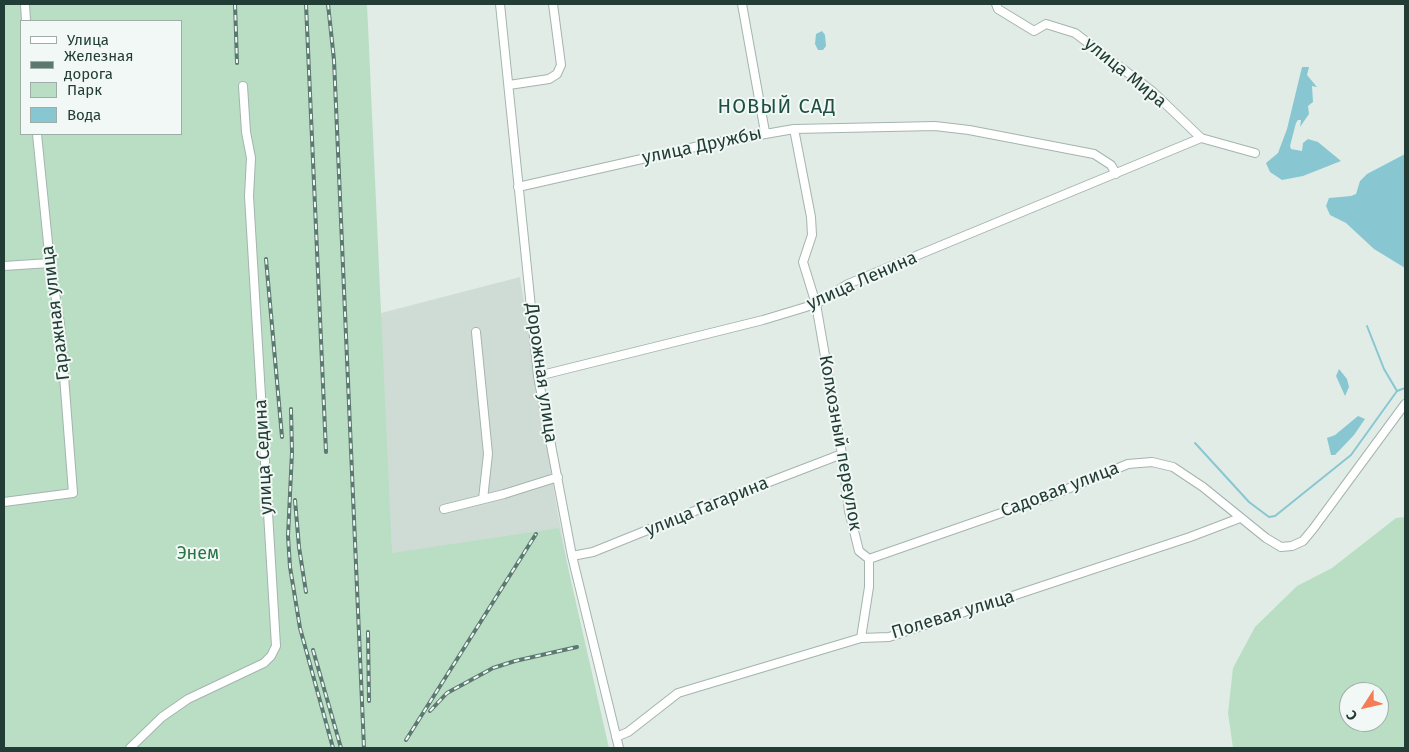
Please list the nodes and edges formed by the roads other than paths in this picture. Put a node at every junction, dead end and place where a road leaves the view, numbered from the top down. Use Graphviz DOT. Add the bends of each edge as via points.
graph roads {
  1 [pos="25,4"];
  2 [pos="500,4"];
  3 [pos="553,4"];
  4 [pos="742,4"];
  5 [pos="996,4"];
  6 [pos="26,20"];
  7 [pos="509,85"];
  8 [pos="243,86"];
  9 [pos="794,129"];
  10 [pos="765,132"];
  11 [pos="37,135"];
  12 [pos="1201,138"];
  13 [pos="1255,153"];
  14 [pos="1116,174"];
  15 [pos="518,187"];
  16 [pos="50,263"];
  17 [pos="4,266"];
  18 [pos="816,304"];
  19 [pos="476,332"];
  20 [pos="538,376"];
  21 [pos="1405,404"];
  22 [pos="842,454"];
  23 [pos="558,477"];
  24 [pos="483,499"];
  25 [pos="4,502"];
  26 [pos="444,509"];
  27 [pos="1240,518"];
  28 [pos="572,556"];
  29 [pos="869,559"];
  30 [pos="861,638"];
  31 [pos="616,737"];
  32 [pos="130,748"];
  33 [pos="618,748"];
  1 -- 6 [label="street"];
  2 -- 7 [label="street, Дорожная улица"];
  3 -- 7 [label="street" via="561,64 557,74 549,79"];
  4 -- 10 [label="street"];
  5 -- 12 [label="street, улица Мира" via="998,9 1034,31 1046,24 1075,32 1152,91"];
  7 -- 15 [label="street, Дорожная улица"];
  8 -- 32 [label="street, улица Седина" via="251,158 249,196 276,646 264,663 188,699"];
  9 -- 10 [label="street, улица Дружбы"];
  9 -- 14 [label="street, улица Дружбы" via="935,126 969,130 1094,154 1104,159"];
  9 -- 18 [label="street" via="811,217 812,236 803,262"];
  10 -- 15 [label="street, улица Дружбы"];
  11 -- 16 [label="street, Гаражная улица"];
  12 -- 13 [label="street, улица Мира"];
  12 -- 14 [label="street, улица Ленина"];
  14 -- 18 [label="street, улица Ленина" via="848,284"];
  15 -- 20 [label="street, Дорожная улица"];
  16 -- 17 [label="street"];
  16 -- 25 [label="street, Гаражная улица" via="60,324 73,493"];
  18 -- 20 [label="street, улица Ленина"];
  18 -- 22 [label="street, Колхозный переулок"];
  19 -- 24 [label="street" via="488,454"];
  20 -- 23 [label="street, Дорожная улица"];
  21 -- 27 [label="street, Садовая улица" via="1303,541 1281,547"];
  22 -- 28 [label="street, улица Гагарина" via="593,552"];
  22 -- 29 [label="street, Колхозный переулок" via="859,551"];
  23 -- 24 [label="street"];
  23 -- 28 [label="street, Дорожная улица"];
  24 -- 26 [label="street"];
  27 -- 29 [label="street, Садовая улица" via="1173,467 1152,462 1128,464 1050,496"];
  27 -- 30 [label="street, Полевая улица" via="1190,538 908,631 889,637"];
  28 -- 31 [label="street, Дорожная улица"];
  29 -- 30 [label="street" via="869,587"];
  30 -- 31 [label="street, Полевая улица" via="678,693 628,732"];
  31 -- 33 [label="street, Дорожная улица"];
}
